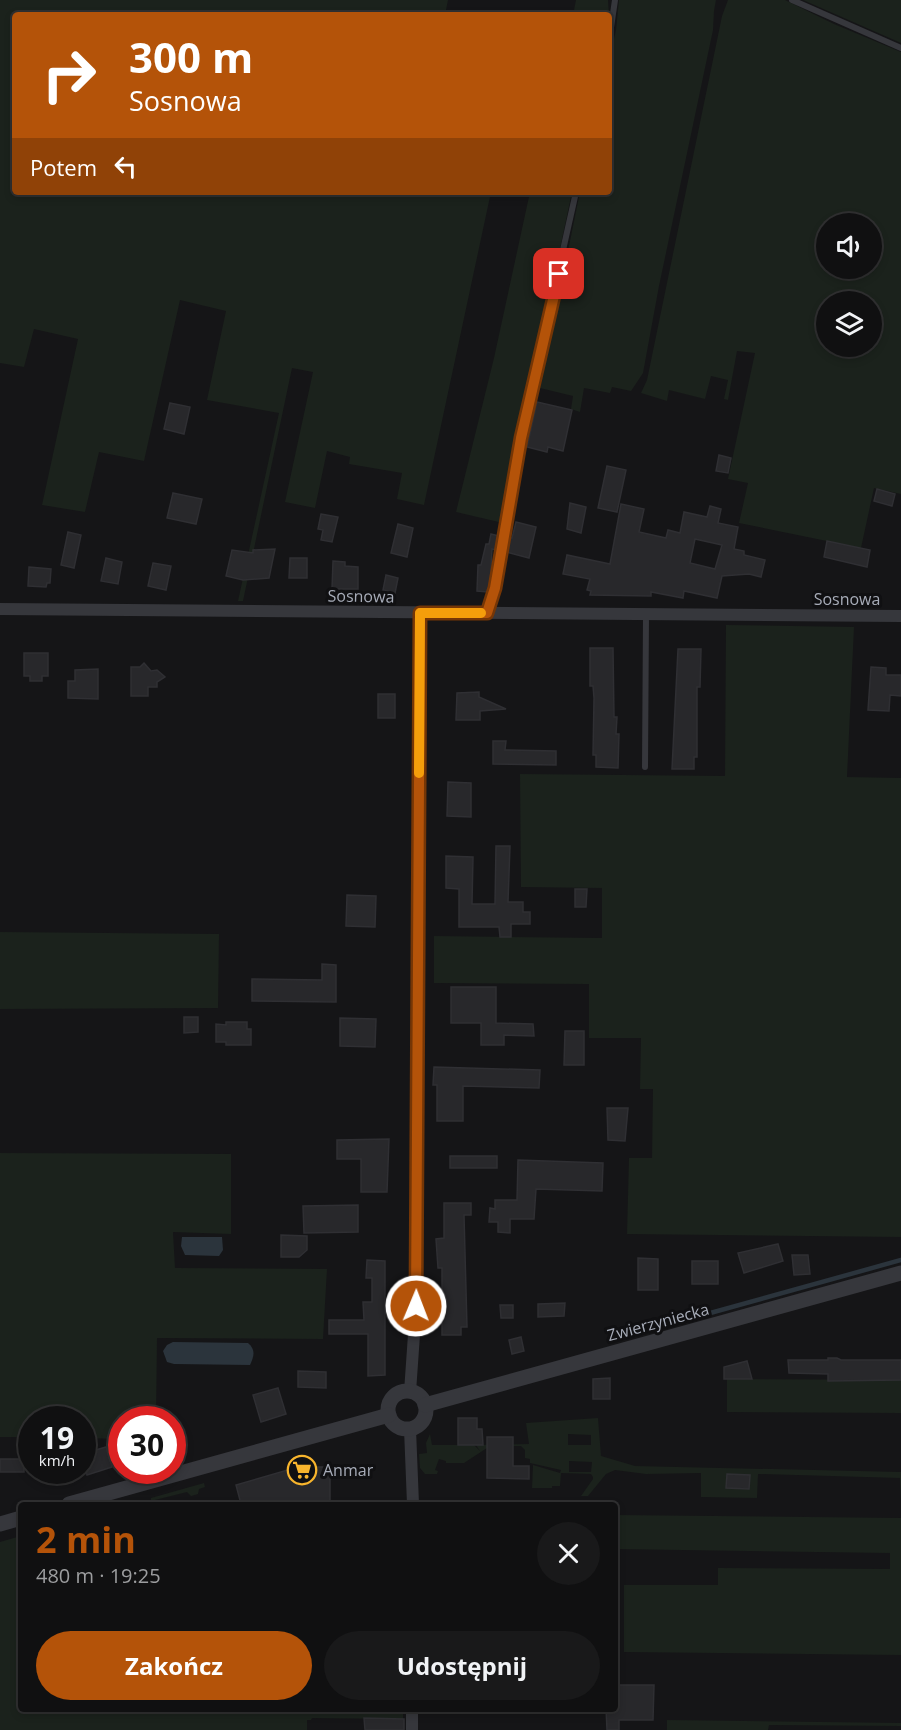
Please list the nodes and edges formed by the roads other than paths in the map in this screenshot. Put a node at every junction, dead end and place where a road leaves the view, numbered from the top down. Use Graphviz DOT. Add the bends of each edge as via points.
graph roads {
  1 [pos="615,0"];
  2 [pos="792,0"];
  3 [pos="612,20"];
  4 [pos="901,48"];
  5 [pos="575,195"];
  6 [pos="0,609"];
  7 [pos="420,613"];
  8 [pos="487,613"];
  9 [pos="646,615"];
  10 [pos="901,616"];
  11 [pos="645,767"];
  12 [pos="901,1273"];
  13 [pos="410,1392"];
  14 [pos="425,1405"];
  15 [pos="389,1415"];
  16 [pos="410,1429"];
  17 [pos="76,1502"];
  18 [pos="413,1502"];
  19 [pos="18,1519"];
  20 [pos="0,1524"];
  21 [pos="412,1712"];
  22 [pos="412,1730"];
  1 -- 3 [label="lane"];
  2 -- 4 [label="lane"];
  5 -- 8 [label="lane"];
  6 -- 7 [label="street, Sosnowa"];
  7 -- 8 [label="street, Sosnowa"];
  7 -- 13 [label="street" via="417,1218"];
  8 -- 9 [label="street, Sosnowa"];
  9 -- 10 [label="street, Sosnowa"];
  9 -- 11 [label="lane"];
  12 -- 14 [label="street, Zwierzyniecka"];
  13 -- 14 [label="street"];
  13 -- 15 [label="street" via="402,1392 393,1399"];
  14 -- 16 [label="street" via="423,1422"];
  15 -- 16 [label="street" via="395,1425"];
  15 -- 17 [label="street"];
  16 -- 18 [label="street"];
  19 -- 20 [label="street"];
  21 -- 22 [label="street"];
}
